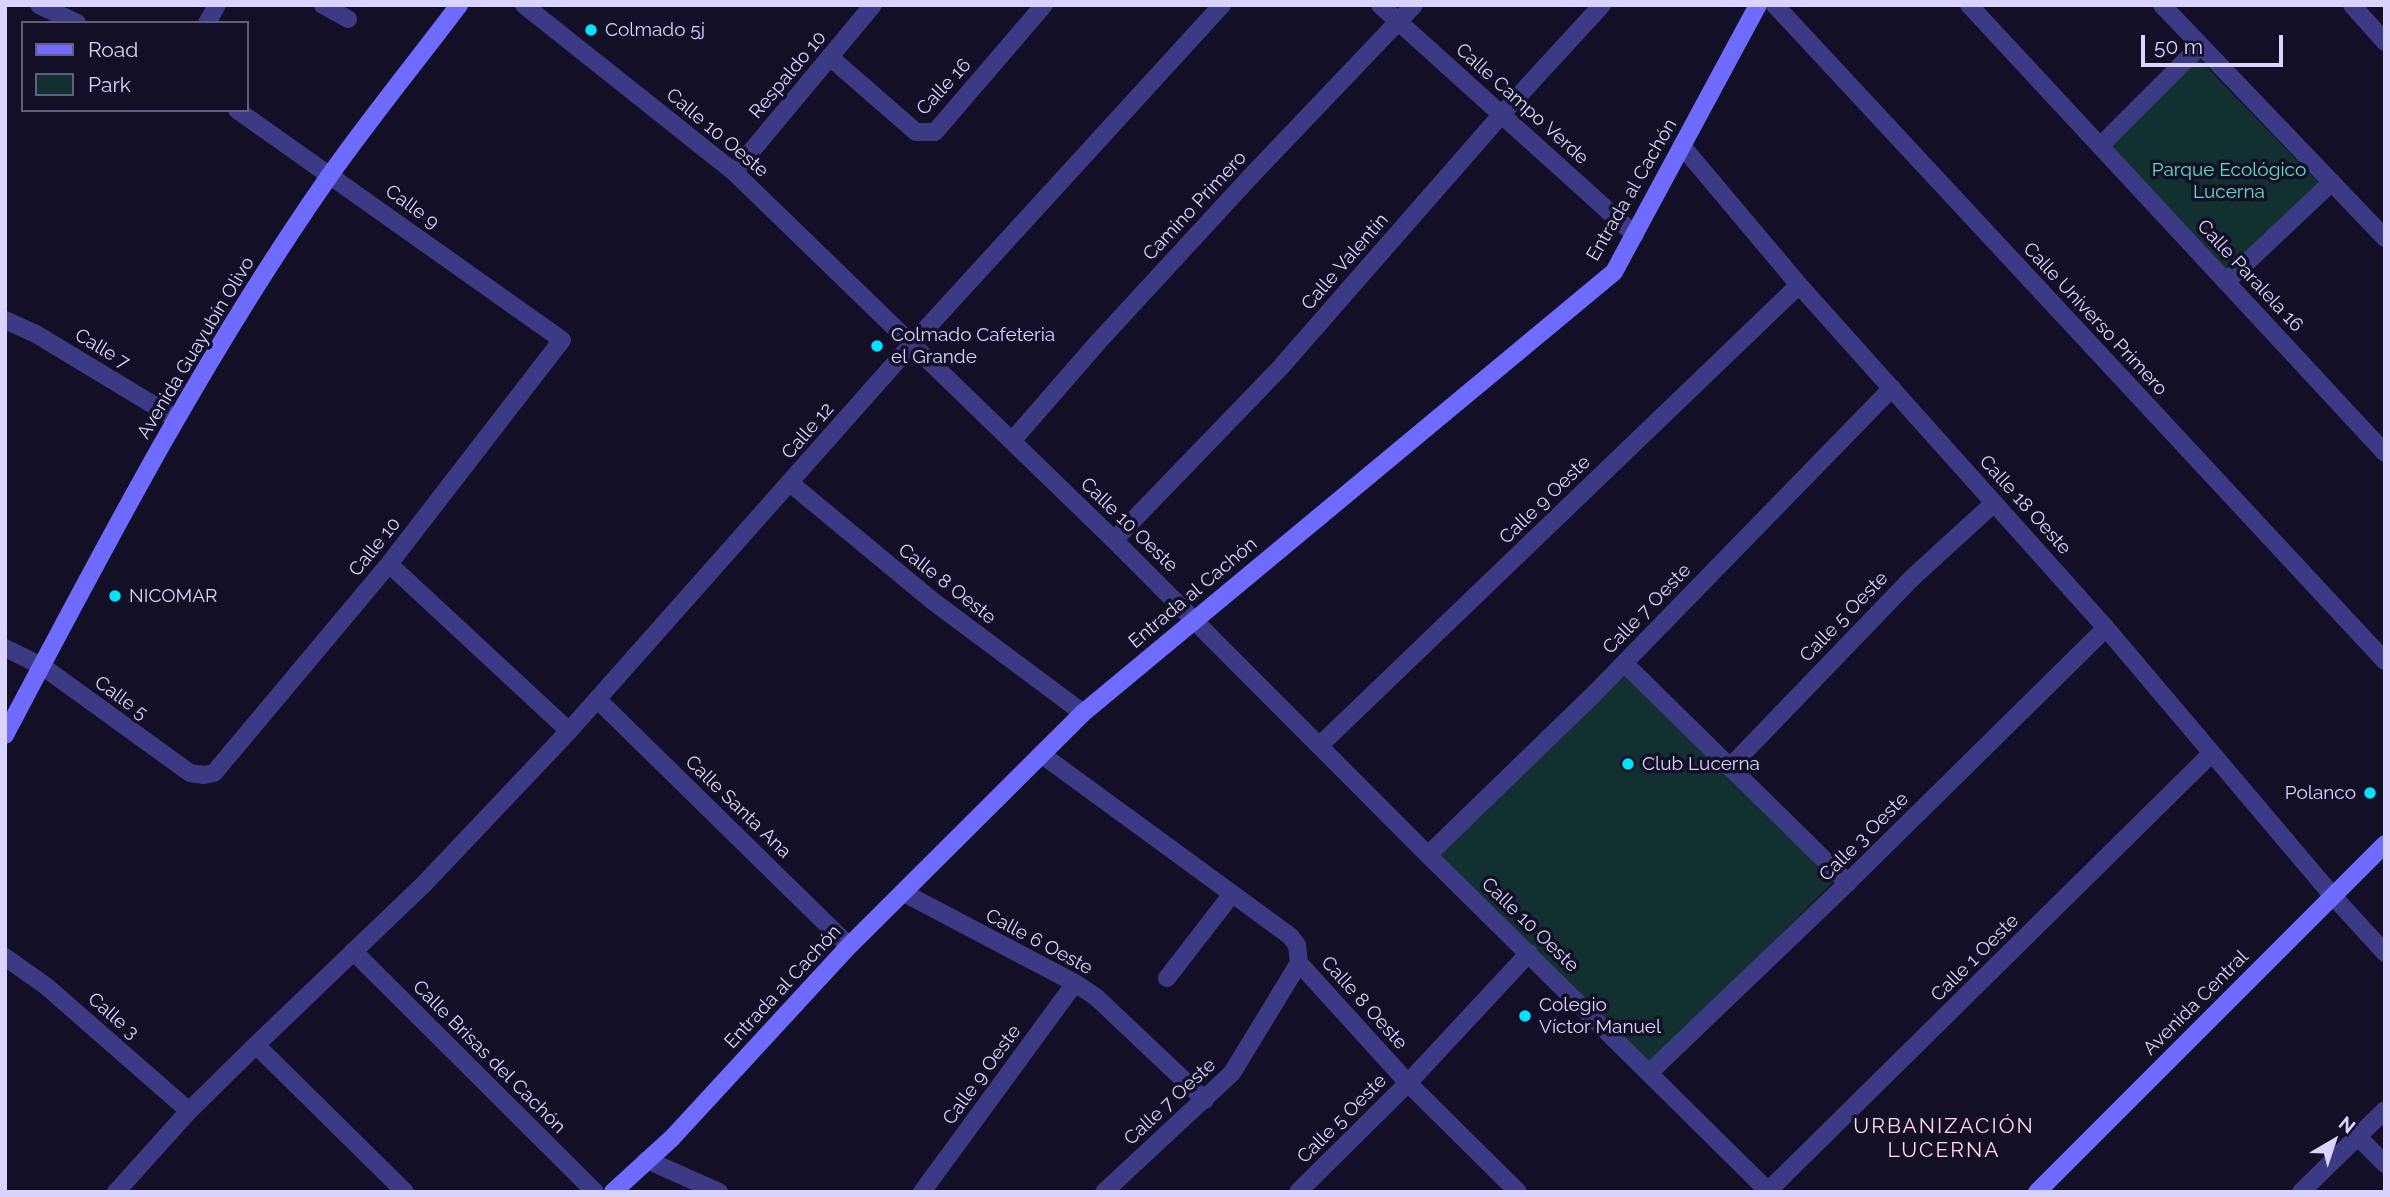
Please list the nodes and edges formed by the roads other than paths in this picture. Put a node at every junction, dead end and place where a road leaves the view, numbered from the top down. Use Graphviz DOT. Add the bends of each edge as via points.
graph roads {
  1 [pos="39,5"];
  2 [pos="216,5"];
  3 [pos="323,5"];
  4 [pos="458,5"];
  5 [pos="524,5"];
  6 [pos="873,5"];
  7 [pos="1044,5"];
  8 [pos="1222,5"];
  9 [pos="1380,5"];
  10 [pos="1414,5"];
  11 [pos="1602,5"];
  12 [pos="1758,5"];
  13 [pos="1775,5"];
  14 [pos="1969,5"];
  15 [pos="2162,5"];
  16 [pos="2352,5"];
  17 [pos="348,19"];
  18 [pos="73,21"];
  19 [pos="208,21"];
  20 [pos="1399,22"];
  21 [pos="2385,42"];
  22 [pos="2200,46"];
  23 [pos="831,58"];
  24 [pos="240,112"];
  25 [pos="1502,114"];
  26 [pos="1682,146"];
  27 [pos="2101,146"];
  28 [pos="734,172"];
  29 [pos="331,174"];
  30 [pos="2332,182"];
  31 [pos="1635,235"];
  32 [pos="2385,238"];
  33 [pos="2226,282"];
  34 [pos="1800,285"];
  35 [pos="5,320"];
  36 [pos="562,340"];
  37 [pos="914,343"];
  38 [pos="1892,388"];
  39 [pos="175,418"];
  40 [pos="1012,441"];
  41 [pos="2385,453"];
  42 [pos="790,482"];
  43 [pos="1994,503"];
  44 [pos="1114,540"];
  45 [pos="389,564"];
  46 [pos="1193,619"];
  47 [pos="2106,628"];
  48 [pos="5,648"];
  49 [pos="2385,661"];
  50 [pos="1624,663"];
  51 [pos="42,666"];
  52 [pos="597,699"];
  53 [pos="1083,713"];
  54 [pos="569,731"];
  55 [pos="5,735"];
  56 [pos="1319,746"];
  57 [pos="1041,754"];
  58 [pos="2211,754"];
  59 [pos="1730,767"];
  60 [pos="214,773"];
  61 [pos="2385,844"];
  62 [pos="1428,855"];
  63 [pos="1848,883"];
  64 [pos="904,893"];
  65 [pos="1232,894"];
  66 [pos="2332,895"];
  67 [pos="849,946"];
  68 [pos="353,951"];
  69 [pos="1529,953"];
  70 [pos="2385,953"];
  71 [pos="5,957"];
  72 [pos="1299,963"];
  73 [pos="1167,978"];
  74 [pos="1075,983"];
  75 [pos="256,1045"];
  76 [pos="1649,1073"];
  77 [pos="1408,1083"];
  78 [pos="1205,1100"];
  79 [pos="2385,1110"];
  80 [pos="190,1111"];
  81 [pos="2358,1137"];
  82 [pos="647,1160"];
  83 [pos="2385,1164"];
  84 [pos="116,1192"];
  85 [pos="405,1192"];
  86 [pos="595,1192"];
  87 [pos="613,1192"];
  88 [pos="719,1192"];
  89 [pos="922,1192"];
  90 [pos="1104,1192"];
  91 [pos="1298,1192"];
  92 [pos="1518,1192"];
  93 [pos="1768,1192"];
  94 [pos="2037,1192"];
  95 [pos="2301,1192"];
  1 -- 18 [label="street"];
  2 -- 19 [label="street"];
  3 -- 17 [label="street"];
  4 -- 29 [label="street, Avenida Guayubín Olivo"];
  5 -- 28 [label="street, Calle 10 Oeste"];
  6 -- 23 [label="street, Respaldo 10"];
  7 -- 23 [label="street, Calle 16" via="935,132 916,132"];
  8 -- 37 [label="street, Calle 12"];
  9 -- 20 [label="street, Calle Campo Verde"];
  10 -- 20 [label="street, Camino Primero"];
  11 -- 25 [label="street, Calle Valentín"];
  12 -- 26 [label="street, Entrada al Cachón"];
  13 -- 49 [label="street, Calle Universo Primero"];
  14 -- 27 [label="street, Calle Paralela 16"];
  15 -- 22 [label="street"];
  16 -- 21 [label="street"];
  20 -- 25 [label="street, Calle Campo Verde"];
  20 -- 40 [label="street, Camino Primero" via="1252,175"];
  22 -- 27 [label="street"];
  22 -- 30 [label="street"];
  23 -- 28 [label="street, Respaldo 10"];
  24 -- 29 [label="street, Calle 9"];
  25 -- 31 [label="street, Calle Campo Verde"];
  25 -- 44 [label="street, Calle Valentín" via="1280,368"];
  26 -- 31 [label="street, Entrada al Cachón"];
  26 -- 34 [label="street, Calle 18 Oeste"];
  27 -- 33 [label="street, Calle Paralela 16"];
  28 -- 37 [label="street, Calle 10 Oeste"];
  29 -- 36 [label="street, Calle 9"];
  29 -- 39 [label="street, Avenida Guayubín Olivo"];
  30 -- 32 [label="street"];
  30 -- 33 [label="street"];
  31 -- 46 [label="street, Entrada al Cachón" via="1614,272"];
  33 -- 41 [label="street, Calle Paralela 16"];
  34 -- 38 [label="street, Calle 18 Oeste"];
  34 -- 56 [label="street, Calle 9 Oeste"];
  35 -- 39 [label="street, Calle 7"];
  36 -- 45 [label="street, Calle 10"];
  37 -- 40 [label="street, Calle 10 Oeste"];
  37 -- 42 [label="street, Calle 12"];
  38 -- 43 [label="street, Calle 18 Oeste"];
  38 -- 50 [label="street, Calle 7 Oeste"];
  39 -- 51 [label="street, Avenida Guayubín Olivo"];
  40 -- 44 [label="street, Calle 10 Oeste"];
  42 -- 52 [label="street, Calle 12"];
  42 -- 53 [label="street, Calle 8 Oeste" via="934,602"];
  43 -- 47 [label="street, Calle 18 Oeste"];
  43 -- 59 [label="street, Calle 5 Oeste" via="1912,578"];
  44 -- 46 [label="street, Calle 10 Oeste"];
  45 -- 54 [label="street"];
  45 -- 60 [label="street, Calle 10"];
  46 -- 53 [label="street, Entrada al Cachón"];
  46 -- 56 [label="street, Calle 10 Oeste"];
  47 -- 58 [label="street, Calle 18 Oeste"];
  47 -- 63 [label="street, Calle 3 Oeste"];
  48 -- 51 [label="street, Calle 5"];
  50 -- 59 [label="street"];
  50 -- 62 [label="street, Calle 7 Oeste"];
  51 -- 55 [label="street, Avenida Guayubín Olivo"];
  51 -- 60 [label="street, Calle 5" via="190,773"];
  52 -- 54 [label="street, Calle 12"];
  52 -- 67 [label="street, Calle Santa Ana"];
  53 -- 57 [label="street, Entrada al Cachón"];
  54 -- 68 [label="street, Calle 12" via="424,884"];
  56 -- 62 [label="street, Calle 10 Oeste"];
  57 -- 64 [label="street, Entrada al Cachón"];
  57 -- 65 [label="street, Calle 8 Oeste"];
  58 -- 66 [label="street, Calle 18 Oeste"];
  58 -- 93 [label="street, Calle 1 Oeste"];
  59 -- 63 [label="street"];
  61 -- 66 [label="street, Avenida Central"];
  62 -- 69 [label="street, Calle 10 Oeste"];
  63 -- 76 [label="street, Calle 3 Oeste"];
  64 -- 67 [label="street, Entrada al Cachón"];
  64 -- 74 [label="street, Calle 6 Oeste"];
  65 -- 72 [label="street, Calle 8 Oeste" via="1290,936"];
  65 -- 73 [label="street"];
  66 -- 70 [label="street, Calle 18 Oeste"];
  66 -- 94 [label="street, Avenida Central"];
  67 -- 82 [label="street, Entrada al Cachón"];
  68 -- 75 [label="street, Calle 12"];
  68 -- 86 [label="street, Calle Brisas del Cachón"];
  69 -- 76 [label="street, Calle 10 Oeste"];
  69 -- 77 [label="street, Calle 5 Oeste"];
  71 -- 80 [label="street, Calle 3" via="46,986"];
  72 -- 77 [label="street, Calle 8 Oeste"];
  72 -- 78 [label="street, Calle 7 Oeste" via="1232,1073"];
  74 -- 78 [label="street, Calle 6 Oeste" via="1096,996"];
  74 -- 89 [label="street, Calle 9 Oeste"];
  75 -- 80 [label="street, Calle 12"];
  75 -- 85 [label="street"];
  76 -- 93 [label="street, Calle 10 Oeste"];
  77 -- 91 [label="street, Calle 5 Oeste"];
  77 -- 92 [label="street, Calle 8 Oeste"];
  78 -- 90 [label="street, Calle 7 Oeste"];
  79 -- 81 [label="street"];
  80 -- 84 [label="street, Calle 12"];
  81 -- 83 [label="street"];
  81 -- 95 [label="street"];
  82 -- 87 [label="street, Entrada al Cachón"];
  82 -- 88 [label="street"];
}
